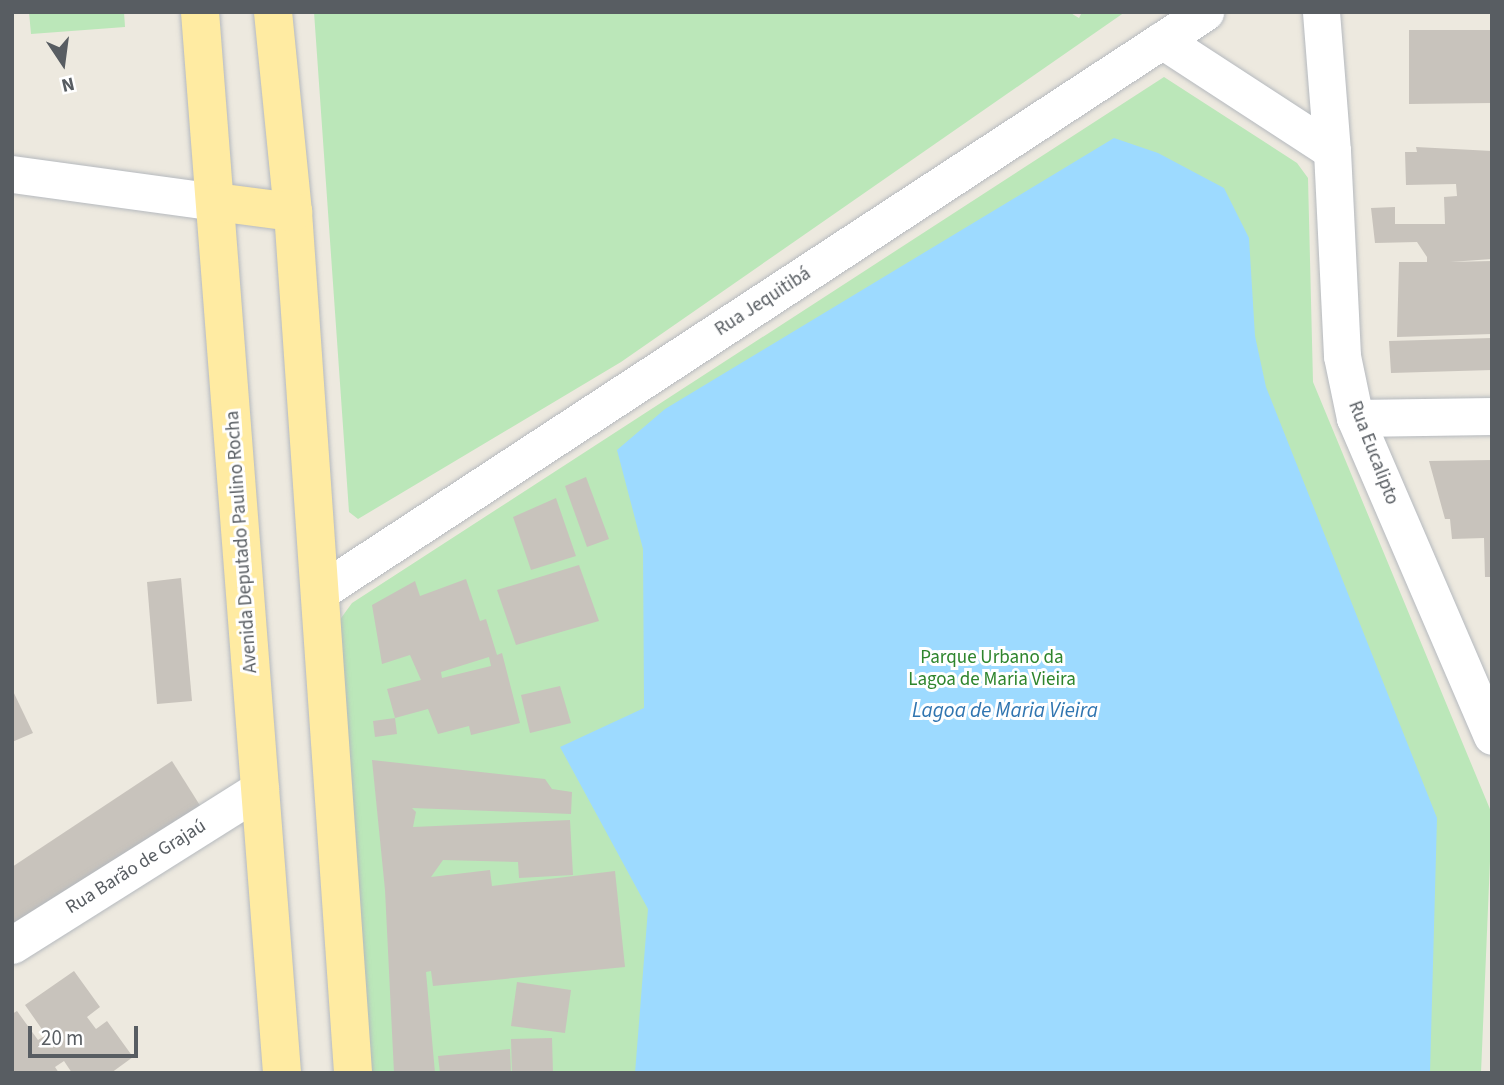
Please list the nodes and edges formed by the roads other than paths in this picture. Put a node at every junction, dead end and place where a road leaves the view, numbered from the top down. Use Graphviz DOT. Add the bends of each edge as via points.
graph roads {
  1 [pos="200,12"];
  2 [pos="273,12"];
  3 [pos="1205,12"];
  4 [pos="1321,12"];
  5 [pos="1162,40"];
  6 [pos="1332,151"];
  7 [pos="12,174"];
  8 [pos="216,202"];
  9 [pos="293,212"];
  10 [pos="1492,416"];
  11 [pos="1355,418"];
  12 [pos="321,591"];
  13 [pos="1492,736"];
  14 [pos="260,789"];
  15 [pos="12,945"];
  16 [pos="275,1069"];
  17 [pos="354,1073"];
  1 -- 8 [label="main road, Avenida Deputado Paulino Rocha"];
  2 -- 9 [label="main road"];
  3 -- 5 [label="street, Rua Jequitibá"];
  4 -- 6 [label="street, Rua Eucalipto"];
  5 -- 6 [label="street"];
  5 -- 12 [label="street, Rua Jequitibá"];
  6 -- 11 [label="street, Rua Eucalipto" via="1342,356"];
  7 -- 8 [label="street"];
  8 -- 9 [label="main road"];
  8 -- 14 [label="main road, Avenida Deputado Paulino Rocha"];
  9 -- 12 [label="main road"];
  10 -- 11 [label="street"];
  11 -- 13 [label="street, Rua Eucalipto"];
  12 -- 17 [label="main road"];
  14 -- 15 [label="street, Rua Barão de Grajaú"];
  14 -- 16 [label="main road, Avenida Deputado Paulino Rocha"];
}
